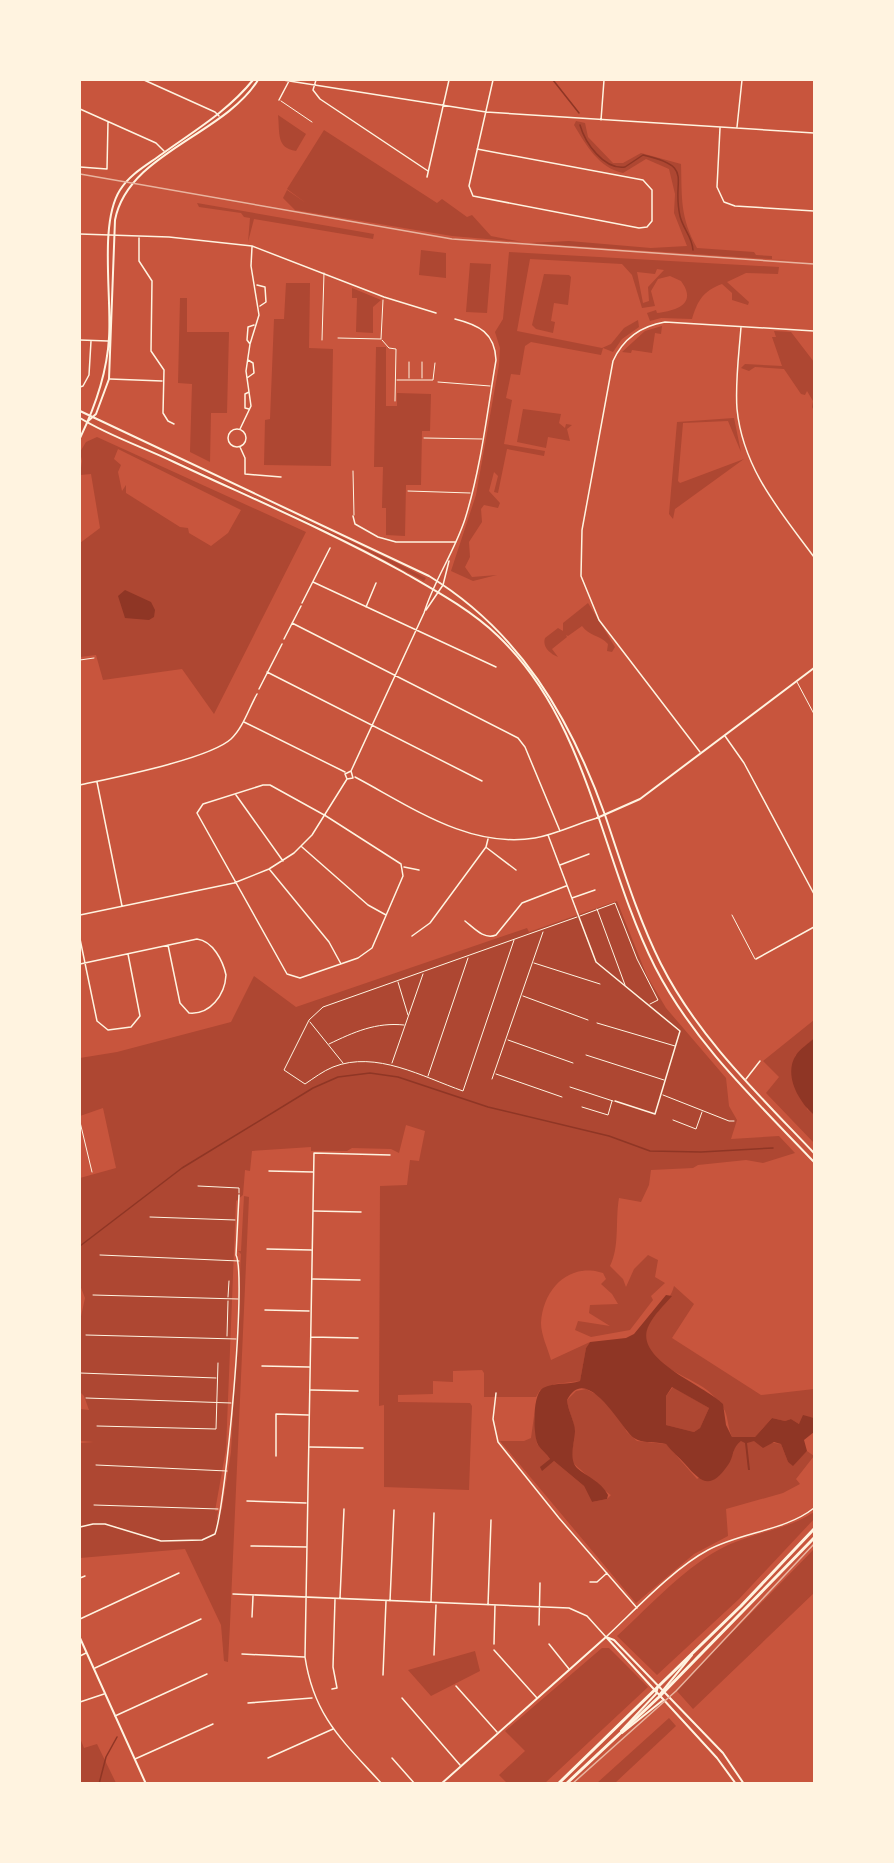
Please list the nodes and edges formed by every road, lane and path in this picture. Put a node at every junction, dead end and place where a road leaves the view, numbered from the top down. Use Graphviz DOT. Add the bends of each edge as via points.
graph roads {
  1 [pos="144,80"];
  2 [pos="253,80"];
  3 [pos="258,80"];
  4 [pos="283,80"];
  5 [pos="290,80"];
  6 [pos="316,80"];
  7 [pos="449,80"];
  8 [pos="493,80"];
  9 [pos="604,80"];
  10 [pos="742,80"];
  11 [pos="313,84"];
  12 [pos="279,100"];
  13 [pos="443,106"];
  14 [pos="80,109"];
  15 [pos="486,112"];
  16 [pos="218,115"];
  17 [pos="602,120"];
  18 [pos="108,122"];
  19 [pos="312,122"];
  20 [pos="720,127"];
  21 [pos="737,128"];
  22 [pos="814,134"];
  23 [pos="477,149"];
  24 [pos="165,152"];
  25 [pos="80,167"];
  26 [pos="428,171"];
  27 [pos="427,177"];
  28 [pos="814,211"];
  29 [pos="80,234"];
  30 [pos="109,236"];
  31 [pos="114,236"];
  32 [pos="139,236"];
  33 [pos="252,246"];
  34 [pos="324,273"];
  35 [pos="256,285"];
  36 [pos="384,297"];
  37 [pos="260,306"];
  38 [pos="436,313"];
  39 [pos="455,319"];
  40 [pos="255,325"];
  41 [pos="741,326"];
  42 [pos="814,331"];
  43 [pos="338,338"];
  44 [pos="381,339"];
  45 [pos="80,340"];
  46 [pos="322,340"];
  47 [pos="91,341"];
  48 [pos="110,341"];
  49 [pos="250,344"];
  50 [pos="248,360"];
  51 [pos="409,362"];
  52 [pos="422,362"];
  53 [pos="435,363"];
  54 [pos="109,379"];
  55 [pos="246,379"];
  56 [pos="395,380"];
  57 [pos="409,380"];
  58 [pos="422,380"];
  59 [pos="164,381"];
  60 [pos="438,382"];
  61 [pos="492,386"];
  62 [pos="80,387"];
  63 [pos="250,391"];
  64 [pos="395,401"];
  65 [pos="249,410"];
  66 [pos="80,411"];
  67 [pos="88,415"];
  68 [pos="92,417"];
  69 [pos="80,418"];
  70 [pos="87,422"];
  71 [pos="174,424"];
  72 [pos="240,429"];
  73 [pos="80,438"];
  74 [pos="424,438"];
  75 [pos="482,439"];
  76 [pos="240,447"];
  77 [pos="353,471"];
  78 [pos="281,477"];
  79 [pos="408,491"];
  80 [pos="472,494"];
  81 [pos="353,516"];
  82 [pos="457,542"];
  83 [pos="330,548"];
  84 [pos="814,557"];
  85 [pos="449,560"];
  86 [pos="436,581"];
  87 [pos="313,582"];
  88 [pos="376,583"];
  89 [pos="443,585"];
  90 [pos="432,589"];
  91 [pos="438,593"];
  92 [pos="366,607"];
  93 [pos="424,612"];
  94 [pos="292,623"];
  95 [pos="416,630"];
  96 [pos="284,639"];
  97 [pos="282,644"];
  98 [pos="94,658"];
  99 [pos="80,660"];
  100 [pos="496,667"];
  101 [pos="814,668"];
  102 [pos="267,672"];
  103 [pos="395,675"];
  104 [pos="797,681"];
  105 [pos="259,689"];
  106 [pos="257,694"];
  107 [pos="814,714"];
  108 [pos="243,722"];
  109 [pos="370,725"];
  110 [pos="725,736"];
  111 [pos="701,753"];
  112 [pos="351,771"];
  113 [pos="346,773"];
  114 [pos="354,777"];
  115 [pos="347,780"];
  116 [pos="96,781"];
  117 [pos="483,781"];
  118 [pos="80,784"];
  119 [pos="235,794"];
  120 [pos="605,815"];
  121 [pos="326,816"];
  122 [pos="597,818"];
  123 [pos="560,831"];
  124 [pos="548,835"];
  125 [pos="488,838"];
  126 [pos="302,846"];
  127 [pos="486,847"];
  128 [pos="589,854"];
  129 [pos="284,861"];
  130 [pos="559,866"];
  131 [pos="403,868"];
  132 [pos="269,869"];
  133 [pos="419,870"];
  134 [pos="516,870"];
  135 [pos="234,883"];
  136 [pos="566,886"];
  137 [pos="595,890"];
  138 [pos="814,894"];
  139 [pos="572,899"];
  140 [pos="122,906"];
  141 [pos="597,909"];
  142 [pos="80,915"];
  143 [pos="386,915"];
  144 [pos="732,915"];
  145 [pos="579,916"];
  146 [pos="465,921"];
  147 [pos="814,927"];
  148 [pos="543,930"];
  149 [pos="412,936"];
  150 [pos="80,939"];
  151 [pos="514,940"];
  152 [pos="168,945"];
  153 [pos="128,953"];
  154 [pos="468,956"];
  155 [pos="756,959"];
  156 [pos="532,962"];
  157 [pos="84,963"];
  158 [pos="80,964"];
  159 [pos="341,964"];
  160 [pos="424,972"];
  161 [pos="398,980"];
  162 [pos="600,984"];
  163 [pos="626,986"];
  164 [pos="521,996"];
  165 [pos="648,1005"];
  166 [pos="408,1016"];
  167 [pos="309,1020"];
  168 [pos="588,1020"];
  169 [pos="597,1023"];
  170 [pos="405,1025"];
  171 [pos="507,1040"];
  172 [pos="329,1044"];
  173 [pos="676,1047"];
  174 [pos="586,1055"];
  175 [pos="760,1061"];
  176 [pos="573,1063"];
  177 [pos="343,1064"];
  178 [pos="392,1065"];
  179 [pos="494,1074"];
  180 [pos="427,1078"];
  181 [pos="492,1079"];
  182 [pos="666,1080"];
  183 [pos="745,1080"];
  184 [pos="570,1087"];
  185 [pos="661,1095"];
  186 [pos="562,1097"];
  187 [pos="614,1101"];
  188 [pos="582,1107"];
  189 [pos="703,1111"];
  190 [pos="673,1120"];
  191 [pos="734,1121"];
  192 [pos="80,1122"];
  193 [pos="814,1153"];
  194 [pos="390,1155"];
  195 [pos="814,1162"];
  196 [pos="269,1171"];
  197 [pos="92,1172"];
  198 [pos="314,1172"];
  199 [pos="198,1186"];
  200 [pos="239,1195"];
  201 [pos="313,1211"];
  202 [pos="361,1212"];
  203 [pos="150,1217"];
  204 [pos="237,1220"];
  205 [pos="267,1249"];
  206 [pos="312,1250"];
  207 [pos="100,1255"];
  208 [pos="239,1261"];
  209 [pos="312,1279"];
  210 [pos="360,1280"];
  211 [pos="229,1281"];
  212 [pos="93,1295"];
  213 [pos="228,1299"];
  214 [pos="238,1299"];
  215 [pos="265,1310"];
  216 [pos="311,1311"];
  217 [pos="86,1335"];
  218 [pos="311,1337"];
  219 [pos="227,1338"];
  220 [pos="358,1338"];
  221 [pos="236,1339"];
  222 [pos="218,1363"];
  223 [pos="262,1366"];
  224 [pos="310,1367"];
  225 [pos="80,1373"];
  226 [pos="218,1378"];
  227 [pos="310,1390"];
  228 [pos="358,1391"];
  229 [pos="496,1393"];
  230 [pos="86,1398"];
  231 [pos="216,1402"];
  232 [pos="232,1403"];
  233 [pos="309,1415"];
  234 [pos="97,1426"];
  235 [pos="309,1447"];
  236 [pos="363,1448"];
  237 [pos="276,1456"];
  238 [pos="96,1465"];
  239 [pos="226,1471"];
  240 [pos="247,1501"];
  241 [pos="308,1503"];
  242 [pos="94,1505"];
  243 [pos="814,1508"];
  244 [pos="220,1509"];
  245 [pos="344,1509"];
  246 [pos="394,1510"];
  247 [pos="434,1513"];
  248 [pos="491,1520"];
  249 [pos="80,1527"];
  250 [pos="814,1529"];
  251 [pos="814,1538"];
  252 [pos="251,1546"];
  253 [pos="307,1547"];
  254 [pos="608,1572"];
  255 [pos="178,1573"];
  256 [pos="85,1576"];
  257 [pos="80,1578"];
  258 [pos="540,1582"];
  259 [pos="590,1582"];
  260 [pos="233,1594"];
  261 [pos="253,1595"];
  262 [pos="306,1598"];
  263 [pos="335,1599"];
  264 [pos="340,1599"];
  265 [pos="386,1601"];
  266 [pos="390,1601"];
  267 [pos="431,1603"];
  268 [pos="436,1603"];
  269 [pos="488,1605"];
  270 [pos="495,1605"];
  271 [pos="539,1607"];
  272 [pos="638,1608"];
  273 [pos="252,1617"];
  274 [pos="80,1619"];
  275 [pos="201,1619"];
  276 [pos="539,1625"];
  277 [pos="606,1637"];
  278 [pos="80,1638"];
  279 [pos="494,1644"];
  280 [pos="549,1644"];
  281 [pos="700,1646"];
  282 [pos="494,1650"];
  283 [pos="87,1653"];
  284 [pos="242,1654"];
  285 [pos="434,1654"];
  286 [pos="80,1656"];
  287 [pos="304,1658"];
  288 [pos="94,1669"];
  289 [pos="570,1670"];
  290 [pos="207,1674"];
  291 [pos="383,1675"];
  292 [pos="456,1686"];
  293 [pos="658,1686"];
  294 [pos="332,1689"];
  295 [pos="663,1691"];
  296 [pos="105,1694"];
  297 [pos="658,1696"];
  298 [pos="314,1698"];
  299 [pos="402,1698"];
  300 [pos="538,1699"];
  301 [pos="80,1702"];
  302 [pos="248,1703"];
  303 [pos="115,1716"];
  304 [pos="213,1724"];
  305 [pos="333,1729"];
  306 [pos="498,1733"];
  307 [pos="268,1758"];
  308 [pos="392,1758"];
  309 [pos="135,1759"];
  310 [pos="461,1766"];
  311 [pos="146,1784"];
  312 [pos="382,1784"];
  313 [pos="415,1784"];
  314 [pos="441,1784"];
  315 [pos="558,1784"];
  316 [pos="566,1784"];
  317 [pos="736,1784"];
  318 [pos="744,1784"];
  1 -- 16 [label="street"];
  2 -- 16 [label="street"];
  3 -- 16 [label="street"];
  4 -- 5 [label="street"];
  5 -- 11 [label="street"];
  5 -- 12 [label="street"];
  6 -- 11 [label="street"];
  7 -- 13 [label="street"];
  8 -- 15 [label="street"];
  9 -- 17 [label="street"];
  10 -- 21 [label="street"];
  11 -- 13 [label="street"];
  11 -- 26 [label="street" via="320,99"];
  12 -- 19 [label="lane"];
  13 -- 15 [label="street"];
  13 -- 26 [label="street"];
  14 -- 18 [label="street"];
  15 -- 17 [label="street"];
  15 -- 23 [label="street"];
  16 -- 24 [label="street"];
  16 -- 31 [label="street" via="133,181 118,207"];
  17 -- 20 [label="street"];
  18 -- 24 [label="street" via="156,143"];
  18 -- 25 [label="street" via="109,163 105,170"];
  20 -- 21 [label="street"];
  20 -- 28 [label="street" via="717,187 724,202"];
  21 -- 22 [label="street"];
  23 -- 23 [label="street" via="469,186 470,192 479,198 639,228 652,221 652,190 644,180"];
  24 -- 30 [label="street" via="133,174 120,190 111,213"];
  26 -- 27 [label="street"];
  29 -- 30 [label="street"];
  30 -- 31 [label="street"];
  30 -- 48 [label="street"];
  31 -- 32 [label="street"];
  31 -- 48 [label="street"];
  32 -- 33 [label="street"];
  32 -- 59 [label="street" via="139,261 152,281 151,351 164,370"];
  33 -- 34 [label="street"];
  33 -- 35 [label="street" via="251,266"];
  34 -- 36 [label="street"];
  34 -- 46 [label="lane"];
  35 -- 37 [label="street"];
  35 -- 37 [label="street" via="267,292 266,302"];
  36 -- 38 [label="street"];
  36 -- 44 [label="lane"];
  37 -- 40 [label="street"];
  39 -- 61 [label="street" via="483,328 493,341 496,360"];
  40 -- 49 [label="street"];
  40 -- 49 [label="street" via="248,327"];
  41 -- 42 [label="street"];
  41 -- 84 [label="street" via="737,394 744,443 769,496"];
  41 -- 111 [label="street" via="655,323 639,330 620,348 612,367 580,546 581,576 599,620"];
  43 -- 44 [label="lane"];
  44 -- 56 [label="lane" via="396,350"];
  45 -- 47 [label="street"];
  47 -- 48 [label="street"];
  47 -- 62 [label="street" via="89,375"];
  48 -- 54 [label="street"];
  48 -- 67 [label="street" via="103,379"];
  49 -- 50 [label="street"];
  50 -- 55 [label="street"];
  50 -- 55 [label="street" via="254,363 254,373"];
  51 -- 57 [label="lane"];
  52 -- 58 [label="lane"];
  53 -- 58 [label="lane" via="435,378"];
  54 -- 59 [label="street"];
  54 -- 68 [label="street"];
  55 -- 63 [label="street"];
  56 -- 57 [label="lane"];
  56 -- 64 [label="lane"];
  57 -- 58 [label="lane"];
  59 -- 71 [label="street" via="163,413"];
  60 -- 61 [label="lane"];
  61 -- 75 [label="street"];
  63 -- 65 [label="street"];
  63 -- 65 [label="street" via="245,394 245,408"];
  65 -- 72 [label="street"];
  66 -- 67 [label="street"];
  67 -- 68 [label="street"];
  67 -- 70 [label="street"];
  68 -- 70 [label="street"];
  68 -- 86 [label="street"];
  69 -- 70 [label="street"];
  70 -- 73 [label="street"];
  70 -- 90 [label="street" via="364,550"];
  72 -- 76 [label="street" via="245,438"];
  72 -- 76 [label="street" via="230,432 228,439 234,448"];
  74 -- 75 [label="lane"];
  75 -- 80 [label="street"];
  76 -- 78 [label="street" via="245,474"];
  77 -- 81 [label="lane"];
  79 -- 80 [label="lane"];
  80 -- 82 [label="street"];
  81 -- 82 [label="street" via="355,524 386,540"];
  82 -- 85 [label="street"];
  83 -- 87 [label="street"];
  85 -- 86 [label="street"];
  85 -- 89 [label="street"];
  86 -- 89 [label="street"];
  86 -- 90 [label="street"];
  87 -- 92 [label="street"];
  87 -- 94 [label="street"];
  88 -- 92 [label="street"];
  89 -- 91 [label="street"];
  89 -- 120 [label="street" via="490,623 536,674 570,730"];
  90 -- 91 [label="street"];
  90 -- 93 [label="street"];
  91 -- 93 [label="street"];
  91 -- 122 [label="street" via="485,624 533,676 553,706 576,756"];
  92 -- 95 [label="street"];
  93 -- 95 [label="street"];
  94 -- 96 [label="street"];
  94 -- 103 [label="street"];
  95 -- 100 [label="street"];
  95 -- 103 [label="street"];
  97 -- 102 [label="street"];
  98 -- 99 [label="lane"];
  101 -- 104 [label="street"];
  102 -- 105 [label="street"];
  102 -- 109 [label="street"];
  103 -- 109 [label="street"];
  103 -- 123 [label="street" via="518,738"];
  104 -- 107 [label="lane"];
  104 -- 110 [label="street"];
  106 -- 108 [label="street"];
  108 -- 113 [label="street"];
  108 -- 116 [label="street" via="232,738 217,748"];
  109 -- 112 [label="street"];
  109 -- 117 [label="street"];
  110 -- 111 [label="street"];
  110 -- 138 [label="street" via="744,762"];
  111 -- 120 [label="street" via="640,799"];
  112 -- 113 [label="street"];
  112 -- 114 [label="street"];
  113 -- 115 [label="street"];
  114 -- 115 [label="street"];
  114 -- 125 [label="street" via="452,827"];
  115 -- 121 [label="street"];
  116 -- 118 [label="street"];
  116 -- 140 [label="street"];
  119 -- 121 [label="street" via="270,785"];
  119 -- 129 [label="street"];
  119 -- 135 [label="street" via="198,808 198,816"];
  120 -- 122 [label="street"];
  120 -- 183 [label="street" via="640,917 669,978 703,1031"];
  121 -- 126 [label="street"];
  121 -- 131 [label="street" via="398,859"];
  122 -- 123 [label="street"];
  122 -- 195 [label="street" via="634,919 672,996 719,1060"];
  123 -- 124 [label="street"];
  124 -- 125 [label="street"];
  124 -- 130 [label="street"];
  125 -- 127 [label="street"];
  126 -- 129 [label="street"];
  126 -- 143 [label="street" via="368,905"];
  127 -- 134 [label="street"];
  127 -- 149 [label="street" via="430,923"];
  128 -- 130 [label="street"];
  129 -- 132 [label="street"];
  130 -- 136 [label="street"];
  131 -- 133 [label="street"];
  131 -- 143 [label="street"];
  132 -- 135 [label="street"];
  132 -- 159 [label="street" via="329,942"];
  135 -- 140 [label="street"];
  135 -- 159 [label="street" via="292,977 300,978"];
  136 -- 139 [label="street"];
  136 -- 146 [label="street" via="522,903 491,937"];
  137 -- 139 [label="street"];
  139 -- 145 [label="street"];
  140 -- 142 [label="street"];
  141 -- 145 [label="lane"];
  141 -- 163 [label="lane"];
  141 -- 165 [label="lane" via="615,903 658,1000"];
  143 -- 159 [label="street" via="372,948"];
  144 -- 155 [label="lane"];
  145 -- 148 [label="lane"];
  145 -- 163 [label="street" via="596,962"];
  147 -- 155 [label="street"];
  148 -- 151 [label="lane"];
  148 -- 156 [label="lane"];
  150 -- 157 [label="street"];
  151 -- 154 [label="lane"];
  151 -- 180 [label="lane" via="463,1091"];
  152 -- 152 [label="street" via="197,939 211,945 225,970 226,981 216,1002 206,1011 189,1012 180,1003"];
  152 -- 153 [label="street"];
  153 -- 157 [label="street"];
  153 -- 157 [label="street" via="140,1016 131,1027 112,1031 97,1021"];
  154 -- 160 [label="lane"];
  154 -- 180 [label="lane"];
  156 -- 162 [label="lane"];
  156 -- 164 [label="lane"];
  157 -- 158 [label="street"];
  160 -- 161 [label="lane"];
  160 -- 166 [label="lane"];
  161 -- 166 [label="lane"];
  161 -- 167 [label="lane" via="323,1007"];
  163 -- 165 [label="street"];
  164 -- 168 [label="lane"];
  164 -- 171 [label="lane"];
  165 -- 173 [label="street" via="680,1031"];
  166 -- 170 [label="lane"];
  167 -- 172 [label="lane"];
  167 -- 177 [label="lane" via="284,1071 305,1084"];
  169 -- 173 [label="lane"];
  170 -- 172 [label="lane" via="387,1023 363,1029"];
  170 -- 178 [label="lane"];
  171 -- 176 [label="lane"];
  171 -- 179 [label="lane"];
  172 -- 177 [label="lane"];
  173 -- 182 [label="street"];
  174 -- 182 [label="lane"];
  175 -- 183 [label="street"];
  177 -- 178 [label="lane" via="369,1061"];
  178 -- 180 [label="lane"];
  179 -- 181 [label="lane"];
  179 -- 186 [label="lane"];
  182 -- 185 [label="street"];
  183 -- 193 [label="street"];
  184 -- 187 [label="lane"];
  185 -- 187 [label="street" via="655,1114"];
  185 -- 189 [label="lane"];
  187 -- 188 [label="lane" via="608,1115"];
  189 -- 190 [label="lane" via="696,1129"];
  189 -- 191 [label="lane"];
  192 -- 197 [label="lane"];
  194 -- 198 [label="street" via="314,1153"];
  196 -- 198 [label="street"];
  198 -- 201 [label="street"];
  199 -- 200 [label="lane" via="239,1188"];
  200 -- 204 [label="street"];
  201 -- 202 [label="street"];
  201 -- 206 [label="street"];
  203 -- 204 [label="lane"];
  204 -- 208 [label="street"];
  205 -- 206 [label="street"];
  206 -- 209 [label="street"];
  207 -- 208 [label="lane"];
  208 -- 214 [label="street"];
  209 -- 210 [label="street"];
  209 -- 216 [label="street"];
  211 -- 213 [label="lane"];
  212 -- 213 [label="lane"];
  213 -- 214 [label="lane"];
  213 -- 219 [label="lane"];
  214 -- 221 [label="street"];
  215 -- 216 [label="street"];
  216 -- 218 [label="street"];
  217 -- 219 [label="lane"];
  218 -- 220 [label="street"];
  218 -- 224 [label="street"];
  219 -- 221 [label="lane"];
  221 -- 232 [label="street"];
  222 -- 226 [label="lane"];
  223 -- 224 [label="street"];
  224 -- 227 [label="street"];
  225 -- 226 [label="lane"];
  226 -- 231 [label="lane"];
  227 -- 228 [label="street"];
  227 -- 233 [label="street"];
  229 -- 254 [label="street" via="493,1419 498,1442"];
  230 -- 231 [label="lane"];
  231 -- 232 [label="lane"];
  231 -- 234 [label="lane" via="216,1429"];
  232 -- 239 [label="street"];
  233 -- 235 [label="street"];
  233 -- 237 [label="street" via="276,1414"];
  235 -- 236 [label="street"];
  235 -- 241 [label="street"];
  238 -- 239 [label="lane"];
  239 -- 244 [label="street"];
  240 -- 241 [label="street"];
  241 -- 253 [label="street"];
  242 -- 244 [label="lane"];
  243 -- 272 [label="street" via="791,1521 737,1537 707,1551"];
  244 -- 249 [label="street" via="215,1534 202,1540 151,1540 98,1523"];
  245 -- 264 [label="street"];
  246 -- 266 [label="street"];
  247 -- 267 [label="street"];
  248 -- 269 [label="street"];
  250 -- 281 [label="main road"];
  251 -- 295 [label="main road"];
  252 -- 253 [label="street"];
  253 -- 262 [label="street"];
  254 -- 259 [label="street" via="597,1582"];
  254 -- 272 [label="street"];
  255 -- 274 [label="street"];
  256 -- 257 [label="street"];
  258 -- 271 [label="street"];
  260 -- 261 [label="street"];
  261 -- 262 [label="street"];
  261 -- 273 [label="street"];
  262 -- 263 [label="street"];
  262 -- 287 [label="street"];
  263 -- 264 [label="street"];
  263 -- 294 [label="street" via="333,1666 337,1688"];
  264 -- 265 [label="street"];
  265 -- 266 [label="street"];
  265 -- 291 [label="street"];
  266 -- 267 [label="street"];
  267 -- 268 [label="street"];
  268 -- 269 [label="street"];
  268 -- 285 [label="street"];
  269 -- 270 [label="street"];
  270 -- 271 [label="street"];
  270 -- 279 [label="street"];
  271 -- 276 [label="street"];
  271 -- 277 [label="street" via="576,1610"];
  272 -- 277 [label="street"];
  275 -- 288 [label="street"];
  277 -- 289 [label="street"];
  277 -- 293 [label="street" via="614,1640"];
  277 -- 297 [label="street"];
  278 -- 283 [label="street"];
  280 -- 289 [label="street"];
  281 -- 293 [label="main road"];
  281 -- 295 [label="street"];
  282 -- 300 [label="street"];
  283 -- 286 [label="street"];
  283 -- 288 [label="street"];
  284 -- 287 [label="street"];
  287 -- 298 [label="street"];
  288 -- 296 [label="street"];
  289 -- 300 [label="street"];
  290 -- 303 [label="street"];
  292 -- 306 [label="street"];
  293 -- 295 [label="street"];
  293 -- 297 [label="main road"];
  295 -- 297 [label="main road"];
  295 -- 318 [label="street" via="723,1753"];
  296 -- 301 [label="street"];
  296 -- 303 [label="street"];
  297 -- 315 [label="main road"];
  297 -- 316 [label="main road"];
  297 -- 317 [label="street" via="717,1758"];
  298 -- 302 [label="street"];
  298 -- 305 [label="street"];
  299 -- 310 [label="street"];
  300 -- 306 [label="street"];
  303 -- 309 [label="street"];
  304 -- 309 [label="street"];
  305 -- 307 [label="street"];
  305 -- 312 [label="street"];
  306 -- 310 [label="street"];
  308 -- 313 [label="street"];
  309 -- 311 [label="street"];
  310 -- 314 [label="street"];
}
